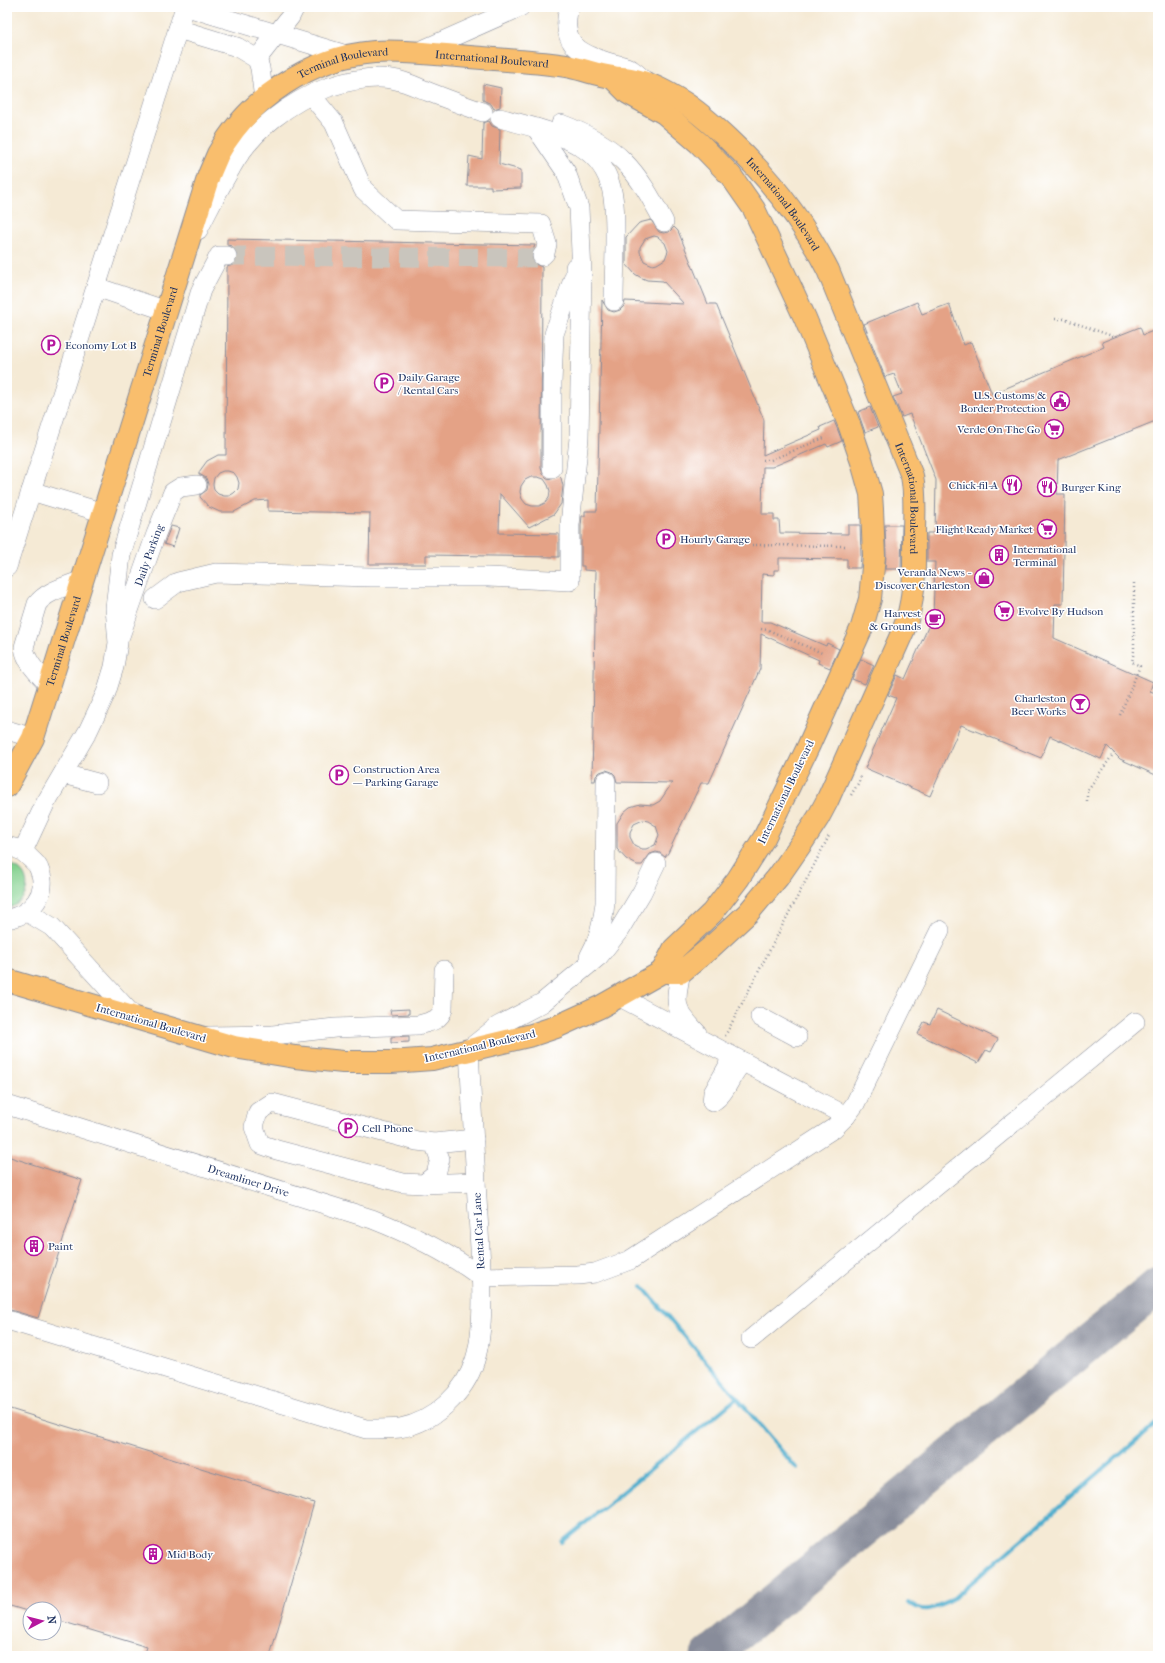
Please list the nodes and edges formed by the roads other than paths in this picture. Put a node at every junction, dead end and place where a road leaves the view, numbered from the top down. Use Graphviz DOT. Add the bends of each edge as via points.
graph roads {
  1 [pos="186,7"];
  2 [pos="295,7"];
  3 [pos="520,7"];
  4 [pos="569,7"];
  5 [pos="178,29"];
  6 [pos="276,34"];
  7 [pos="418,52"];
  8 [pos="350,56"];
  9 [pos="257,59"];
  10 [pos="612,77"];
  11 [pos="650,86"];
  12 [pos="311,95"];
  13 [pos="264,99"];
  14 [pos="536,128"];
  15 [pos="579,208"];
  16 [pos="664,222"];
  17 [pos="184,254"];
  18 [pos="227,256"];
  19 [pos="542,256"];
  20 [pos="96,287"];
  21 [pos="614,301"];
  22 [pos="167,311"];
  23 [pos="552,468"];
  24 [pos="197,485"];
  25 [pos="31,491"];
  26 [pos="104,513"];
  27 [pos="7,567"];
  28 [pos="82,580"];
  29 [pos="155,598"];
  30 [pos="118,643"];
  31 [pos="49,685"];
  32 [pos="7,730"];
  33 [pos="33,738"];
  34 [pos="64,774"];
  35 [pos="606,782"];
  36 [pos="97,783"];
  37 [pos="7,786"];
  38 [pos="15,849"];
  39 [pos="656,863"];
  40 [pos="27,912"];
  41 [pos="7,919"];
  42 [pos="940,930"];
  43 [pos="584,968"];
  44 [pos="444,970"];
  45 [pos="672,972"];
  46 [pos="7,980"];
  47 [pos="620,997"];
  48 [pos="760,1017"];
  49 [pos="136,1019"];
  50 [pos="1135,1022"];
  51 [pos="198,1036"];
  52 [pos="797,1037"];
  53 [pos="469,1049"];
  54 [pos="724,1052"];
  55 [pos="7,1105"];
  56 [pos="846,1116"];
  57 [pos="474,1139"];
  58 [pos="434,1143"];
  59 [pos="476,1182"];
  60 [pos="424,1184"];
  61 [pos="481,1277"];
  62 [pos="7,1320"];
  63 [pos="751,1339"];
  1 -- 5 [label="street"];
  1 -- 6 [label="street"];
  2 -- 6 [label="street"];
  3 -- 7 [label="street"];
  4 -- 11 [label="street" via="566,16 567,28 570,39 577,49 586,55 631,69"];
  5 -- 9 [label="street" via="237,47"];
  5 -- 20 [label="street"];
  6 -- 8 [label="street"];
  6 -- 9 [label="street"];
  7 -- 8 [label="main road, Terminal Boulevard" via="374,52"];
  7 -- 10 [label="main road, International Boulevard" via="550,64"];
  8 -- 13 [label="main road, Terminal Boulevard" via="301,74"];
  9 -- 13 [label="street"];
  10 -- 11 [label="main road, International Boulevard" via="632,79"];
  10 -- 45 [label="main road, International Boulevard" via="628,93 664,113 699,143 731,176 754,209 806,318 849,424 871,494 874,556 870,599 862,627 764,838 712,913 674,949"];
  11 -- 45 [label="main road, International Boulevard" via="683,102 718,130 767,178 806,229 839,296 909,469 914,494 915,569 910,612 827,801 793,856 762,896 731,930"];
  12 -- 14 [label="street" via="338,84 377,78 390,79"];
  12 -- 17 [label="street" via="278,115 247,146 231,168"];
  12 -- 19 [label="street" via="334,123 364,190 396,220 541,224 547,244"];
  13 -- 17 [label="main road, Terminal Boulevard" via="244,119 218,154"];
  14 -- 15 [label="street" via="566,172"];
  14 -- 16 [label="street" via="559,124 589,136 617,154 641,181"];
  14 -- 21 [label="street" via="560,136 583,148 596,160 606,175 615,205"];
  15 -- 23 [label="street" via="575,274 554,334"];
  15 -- 29 [label="street" via="582,274 579,438 570,525 570,581 488,577 371,578 216,572 178,582"];
  17 -- 22 [label="main road, Terminal Boulevard"];
  18 -- 30 [label="street" via="219,256 201,290 121,555 115,608"];
  20 -- 22 [label="street"];
  20 -- 25 [label="street"];
  22 -- 26 [label="main road, Terminal Boulevard"];
  24 -- 30 [label="street, Daily Parking" via="173,492"];
  25 -- 26 [label="street"];
  25 -- 27 [label="street"];
  26 -- 28 [label="main road, Terminal Boulevard"];
  28 -- 31 [label="main road, Terminal Boulevard"];
  28 -- 31 [label="street" via="48,594 37,604 24,647 28,660"];
  30 -- 34 [label="street" via="106,693"];
  31 -- 33 [label="main road, Terminal Boulevard"];
  32 -- 33 [label="street"];
  33 -- 37 [label="main road"];
  34 -- 36 [label="street"];
  34 -- 38 [label="street"];
  35 -- 43 [label="street" via="603,921"];
  38 -- 40 [label="street" via="39,868 42,879 41,892 36,903"];
  39 -- 43 [label="street" via="618,932 599,956"];
  40 -- 41 [label="street"];
  40 -- 49 [label="street" via="52,927"];
  42 -- 56 [label="street" via="855,1104"];
  43 -- 53 [label="street" via="542,1003 498,1026"];
  44 -- 51 [label="street" via="441,1015 435,1020 418,1025"];
  45 -- 47 [label="main road, International Boulevard"];
  45 -- 54 [label="street" via="679,1013 686,1022"];
  46 -- 49 [label="main road, International Boulevard"];
  47 -- 53 [label="main road, International Boulevard" via="556,1027"];
  47 -- 54 [label="street"];
  48 -- 52 [label="street"];
  49 -- 51 [label="main road, International Boulevard"];
  50 -- 63 [label="street"];
  51 -- 53 [label="main road, International Boulevard" via="262,1052 344,1062 414,1061"];
  53 -- 57 [label="street, Rental Car Lane"];
  54 -- 56 [label="street"];
  55 -- 61 [label="street, Dreamliner Drive" via="372,1219 449,1255"];
  56 -- 61 [label="street" via="823,1135 630,1260 578,1275"];
  57 -- 58 [label="street"];
  57 -- 59 [label="street, Rental Car Lane"];
  58 -- 60 [label="street" via="440,1158 436,1174"];
  58 -- 60 [label="street" via="417,1141 272,1103 258,1112 254,1127 260,1144 277,1150 403,1183"];
  59 -- 60 [label="street"];
  59 -- 61 [label="street, Rental Car Lane"];
  61 -- 62 [label="street, Rental Car Lane" via="478,1346 475,1361 460,1390 433,1415 400,1428 366,1429"];
}
